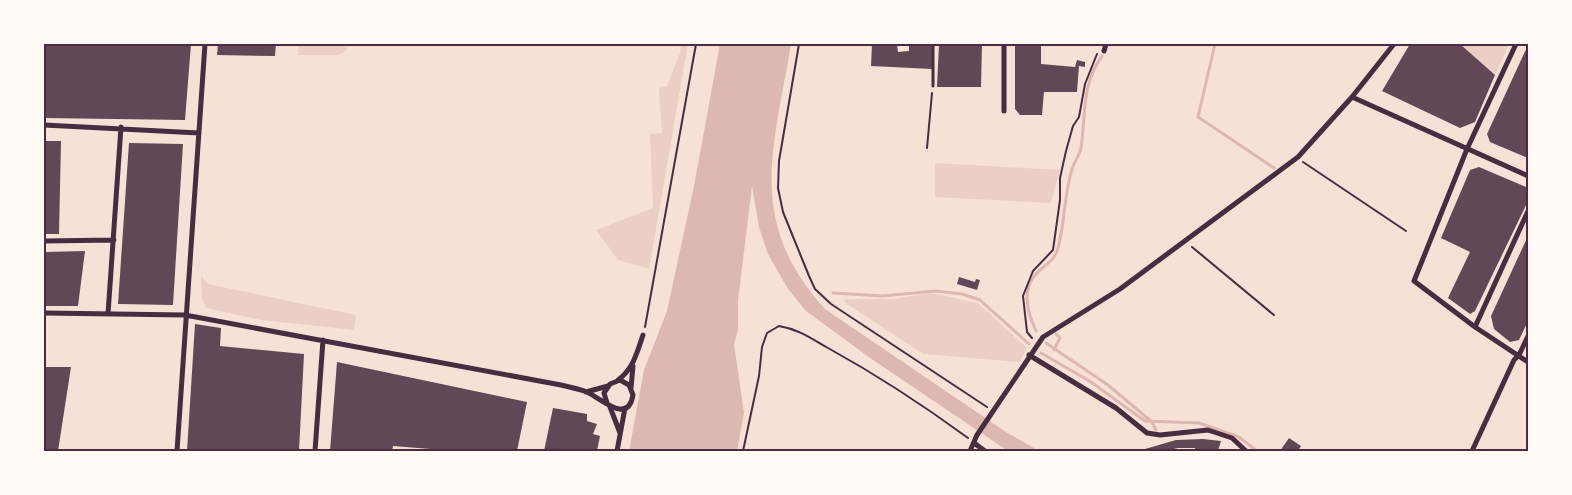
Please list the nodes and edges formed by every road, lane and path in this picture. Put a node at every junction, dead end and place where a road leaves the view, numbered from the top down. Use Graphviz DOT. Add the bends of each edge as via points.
graph roads {
  1 [pos="205,44"];
  2 [pos="696,44"];
  3 [pos="799,44"];
  4 [pos="933,44"];
  5 [pos="1004,44"];
  6 [pos="1106,44"];
  7 [pos="1393,44"];
  8 [pos="1516,44"];
  9 [pos="1104,51"];
  10 [pos="933,86"];
  11 [pos="1352,97"];
  12 [pos="1004,111"];
  13 [pos="44,126"];
  14 [pos="121,127"];
  15 [pos="199,133"];
  16 [pos="927,148"];
  17 [pos="1467,149"];
  18 [pos="1298,157"];
  19 [pos="1528,176"];
  20 [pos="1528,211"];
  21 [pos="1406,231"];
  22 [pos="114,240"];
  23 [pos="1188,240"];
  24 [pos="44,241"];
  25 [pos="44,313"];
  26 [pos="108,314"];
  27 [pos="185,315"];
  28 [pos="1274,315"];
  29 [pos="1475,326"];
  30 [pos="643,335"];
  31 [pos="1528,336"];
  32 [pos="323,340"];
  33 [pos="1038,343"];
  34 [pos="1031,353"];
  35 [pos="1519,355"];
  36 [pos="1528,362"];
  37 [pos="633,363"];
  38 [pos="617,381"];
  39 [pos="608,386"];
  40 [pos="631,388"];
  41 [pos="586,392"];
  42 [pos="608,405"];
  43 [pos="625,408"];
  44 [pos="993,411"];
  45 [pos="620,433"];
  46 [pos="974,442"];
  47 [pos="177,451"];
  48 [pos="315,451"];
  49 [pos="617,451"];
  50 [pos="742,451"];
  51 [pos="970,451"];
  52 [pos="985,451"];
  53 [pos="1246,451"];
  54 [pos="1472,451"];
  1 -- 15 [label="street"];
  2 -- 30 [label="path"];
  3 -- 44 [label="path" via="779,161 778,188 783,212 816,289 831,304"];
  4 -- 10 [label="lane"];
  5 -- 12 [label="street"];
  6 -- 9 [label="street"];
  7 -- 11 [label="street"];
  8 -- 17 [label="street"];
  9 -- 33 [label="path" via="1098,53 1091,64 1079,118 1069,138 1060,178 1053,250 1033,271 1022,296 1026,332"];
  10 -- 16 [label="path"];
  11 -- 17 [label="street"];
  11 -- 18 [label="street"];
  13 -- 14 [label="street"];
  14 -- 15 [label="street"];
  14 -- 22 [label="street"];
  15 -- 27 [label="street"];
  17 -- 19 [label="street"];
  17 -- 29 [label="street" via="1414,281"];
  18 -- 21 [label="path"];
  18 -- 23 [label="street"];
  20 -- 29 [label="street"];
  22 -- 24 [label="street"];
  22 -- 26 [label="street"];
  23 -- 28 [label="path" via="1193,248"];
  23 -- 33 [label="street"];
  25 -- 26 [label="street"];
  26 -- 27 [label="street"];
  27 -- 32 [label="street"];
  27 -- 47 [label="street"];
  29 -- 35 [label="street"];
  30 -- 37 [label="street"];
  31 -- 35 [label="street"];
  32 -- 41 [label="street"];
  32 -- 48 [label="street"];
  33 -- 34 [label="street"];
  34 -- 44 [label="street"];
  34 -- 53 [label="street" via="1116,408 1147,433 1160,435 1208,430 1232,438"];
  35 -- 36 [label="street"];
  35 -- 54 [label="street"];
  37 -- 38 [label="street"];
  37 -- 40 [label="street"];
  38 -- 39 [label="street"];
  38 -- 40 [label="street" via="625,382"];
  39 -- 41 [label="street"];
  39 -- 42 [label="street" via="604,393"];
  40 -- 43 [label="street" via="632,400"];
  41 -- 42 [label="street"];
  42 -- 43 [label="street" via="615,409"];
  42 -- 45 [label="street"];
  43 -- 45 [label="street"];
  44 -- 46 [label="street"];
  45 -- 49 [label="street"];
  46 -- 50 [label="path" via="918,402 847,359 800,332 779,326 767,333 762,347 759,376"];
  46 -- 51 [label="street"];
  46 -- 52 [label="street"];
}
